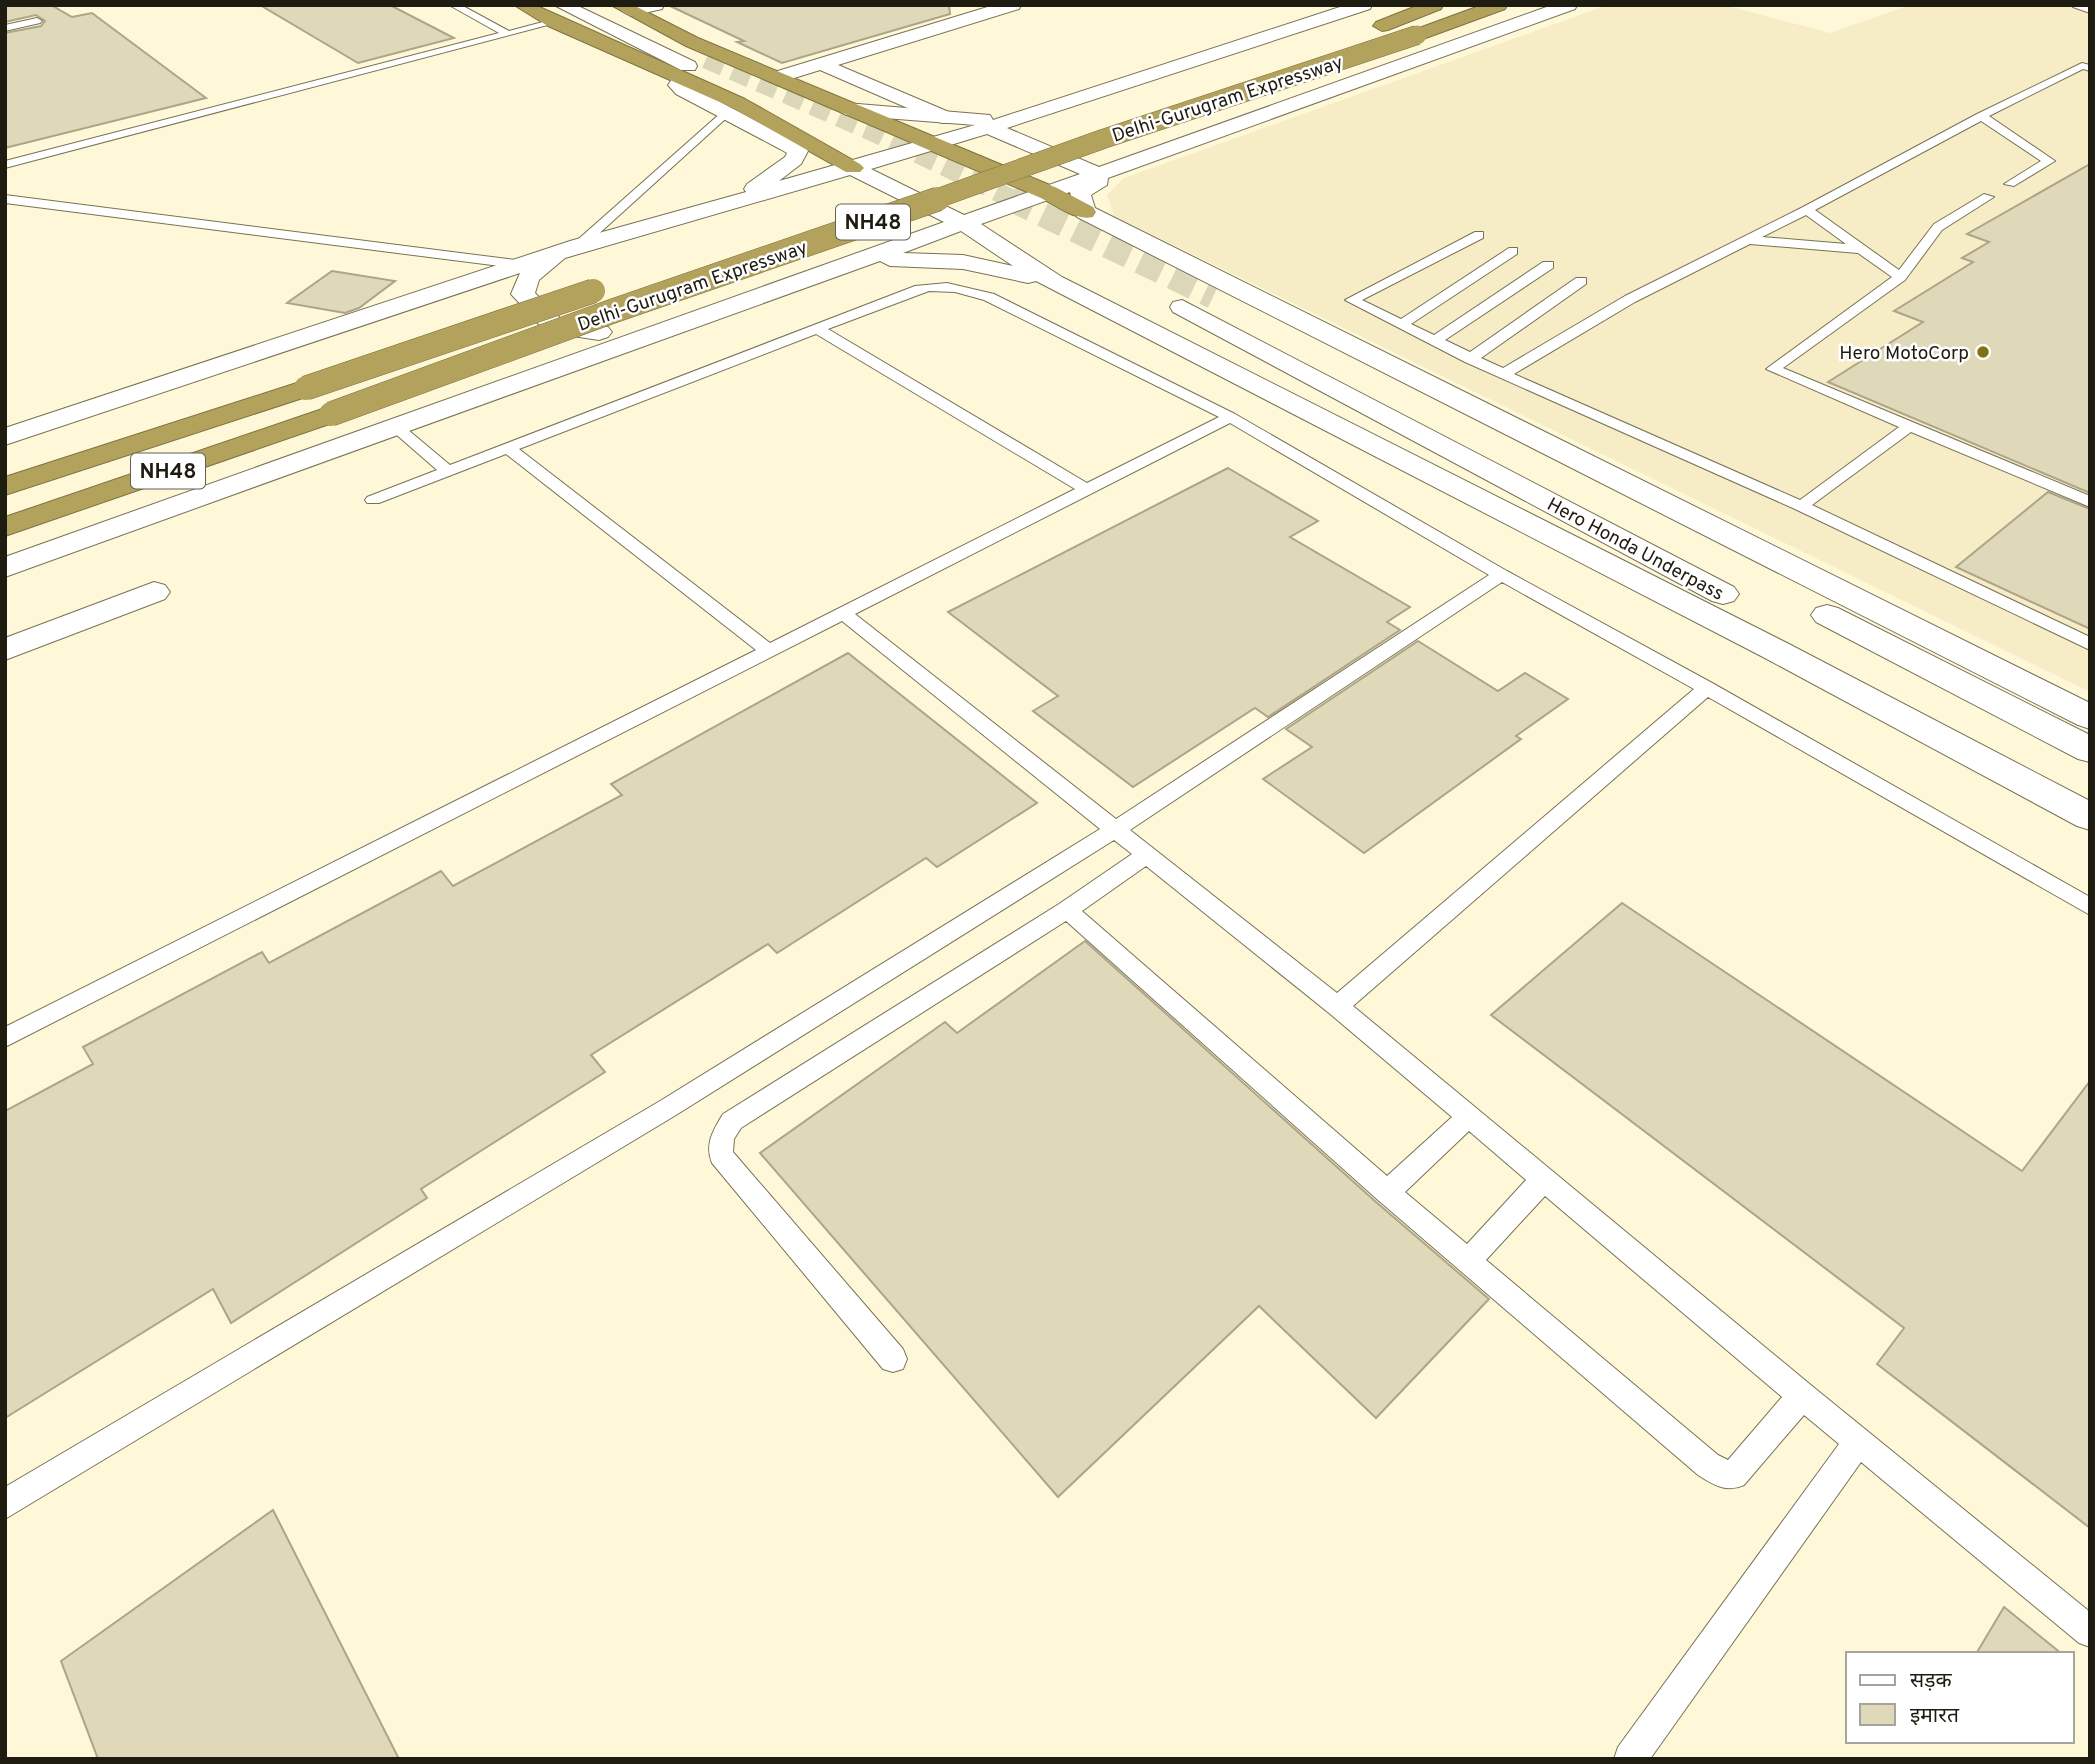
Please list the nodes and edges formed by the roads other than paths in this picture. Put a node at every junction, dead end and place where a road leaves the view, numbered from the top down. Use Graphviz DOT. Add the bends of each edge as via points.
graph roads {
  1 [pos="453,5"];
  2 [pos="522,5"];
  3 [pos="595,5"];
  4 [pos="656,5"];
  5 [pos="1013,5"];
  6 [pos="1364,5"];
  7 [pos="1435,5"];
  8 [pos="1499,5"];
  9 [pos="1569,5"];
  10 [pos="2076,5"];
  11 [pos="625,8"];
  12 [pos="2090,10"];
  13 [pos="558,14"];
  14 [pos="37,21"];
  15 [pos="5,27"];
  16 [pos="508,34"];
  17 [pos="706,59"];
  18 [pos="821,64"];
  19 [pos="2087,65"];
  20 [pos="685,72"];
  21 [pos="775,78"];
  22 [pos="1118,87"];
  23 [pos="846,109"];
  24 [pos="727,113"];
  25 [pos="1981,116"];
  26 [pos="949,119"];
  27 [pos="990,128"];
  28 [pos="935,144"];
  29 [pos="830,155"];
  30 [pos="5,165"];
  31 [pos="853,167"];
  32 [pos="949,171"];
  33 [pos="1108,172"];
  34 [pos="923,180"];
  35 [pos="2010,184"];
  36 [pos="786,186"];
  37 [pos="1049,193"];
  38 [pos="1988,197"];
  39 [pos="870,198"];
  40 [pos="5,199"];
  41 [pos="736,202"];
  42 [pos="1807,210"];
  43 [pos="1085,212"];
  44 [pos="965,224"];
  45 [pos="1479,235"];
  46 [pos="1747,240"];
  47 [pos="1861,249"];
  48 [pos="568,250"];
  49 [pos="1513,251"];
  50 [pos="869,258"];
  51 [pos="523,265"];
  52 [pos="1548,265"];
  53 [pos="1900,277"];
  54 [pos="1581,281"];
  55 [pos="1054,282"];
  56 [pos="608,286"];
  57 [pos="1213,297"];
  58 [pos="1182,307"];
  59 [pos="1400,325"];
  60 [pos="818,329"];
  61 [pos="667,330"];
  62 [pos="1434,341"];
  63 [pos="1470,359"];
  64 [pos="1503,374"];
  65 [pos="1230,417"];
  66 [pos="396,427"];
  67 [pos="1909,427"];
  68 [pos="5,437"];
  69 [pos="507,447"];
  70 [pos="447,470"];
  71 [pos="5,486"];
  72 [pos="1087,489"];
  73 [pos="373,500"];
  74 [pos="2090,502"];
  75 [pos="1801,506"];
  76 [pos="5,527"];
  77 [pos="5,568"];
  78 [pos="1501,575"];
  79 [pos="154,592"];
  80 [pos="845,615"];
  81 [pos="2090,643"];
  82 [pos="5,650"];
  83 [pos="770,652"];
  84 [pos="1707,688"];
  85 [pos="2090,717"];
  86 [pos="2090,750"];
  87 [pos="2090,789"];
  88 [pos="2090,817"];
  89 [pos="1116,830"];
  90 [pos="1145,856"];
  91 [pos="2090,906"];
  92 [pos="1067,910"];
  93 [pos="1337,1006"];
  94 [pos="5,1038"];
  95 [pos="1468,1117"];
  96 [pos="1543,1180"];
  97 [pos="1387,1192"];
  98 [pos="1469,1260"];
  99 [pos="893,1359"];
  100 [pos="1802,1396"];
  101 [pos="1858,1442"];
  102 [pos="5,1504"];
  103 [pos="2090,1632"];
  104 [pos="1630,1759"];
  1 -- 16 [label="lane"];
  2 -- 13 [label="highway"];
  3 -- 17 [label="main road"];
  4 -- 11 [label="main road"];
  5 -- 18 [label="main road"];
  6 -- 22 [label="main road"];
  7 -- 32 [label="highway, Delhi-Gurugram Expressway"];
  8 -- 76 [label="highway, Delhi-Gurugram Expressway / NH48, bridge" via="1103,139"];
  9 -- 33 [label="main road"];
  10 -- 12 [label="lane"];
  11 -- 21 [label="highway"];
  13 -- 16 [label="lane"];
  13 -- 20 [label="highway"];
  14 -- 15 [label="lane"];
  16 -- 30 [label="lane"];
  18 -- 21 [label="main road"];
  18 -- 26 [label="main road"];
  19 -- 25 [label="lane"];
  20 -- 24 [label="main road" via="677,85 680,90"];
  20 -- 29 [label="highway"];
  21 -- 23 [label="highway"];
  22 -- 26 [label="main road" via="1081,91 1002,116"];
  22 -- 27 [label="main road"];
  23 -- 26 [label="main road"];
  23 -- 28 [label="highway"];
  24 -- 41 [label="main road" via="798,151 794,160"];
  24 -- 48 [label="lane"];
  25 -- 35 [label="lane" via="2049,160"];
  25 -- 42 [label="lane"];
  27 -- 28 [label="main road"];
  27 -- 33 [label="main road"];
  28 -- 31 [label="main road"];
  28 -- 37 [label="highway"];
  29 -- 31 [label="highway"];
  29 -- 36 [label="main road"];
  31 -- 36 [label="main road"];
  31 -- 44 [label="main road"];
  33 -- 37 [label="main road"];
  33 -- 43 [label="main road" via="1080,192"];
  34 -- 39 [label="highway, NH48"];
  36 -- 41 [label="main road"];
  37 -- 43 [label="highway"];
  37 -- 44 [label="main road"];
  38 -- 53 [label="lane" via="1938,227"];
  40 -- 51 [label="lane"];
  41 -- 48 [label="main road"];
  42 -- 46 [label="lane"];
  42 -- 47 [label="lane"];
  43 -- 85 [label="main road"];
  44 -- 50 [label="main road"];
  44 -- 55 [label="main road"];
  45 -- 59 [label="lane" via="1352,300"];
  46 -- 47 [label="lane"];
  46 -- 64 [label="lane" via="1630,299"];
  47 -- 53 [label="lane"];
  48 -- 51 [label="main road"];
  48 -- 61 [label="main road" via="524,282 523,293 555,327 606,333"];
  49 -- 59 [label="lane"];
  50 -- 55 [label="main road" via="963,261"];
  50 -- 61 [label="main road"];
  51 -- 68 [label="main road"];
  52 -- 62 [label="lane"];
  53 -- 67 [label="lane" via="1773,369"];
  54 -- 63 [label="lane"];
  55 -- 88 [label="main road" via="1775,650"];
  56 -- 71 [label="highway, Delhi-Gurugram Expressway / NH48, bridge"];
  57 -- 86 [label="main road, Hero Honda Underpass"];
  58 -- 87 [label="main road, Hero Honda Underpass"];
  59 -- 62 [label="lane"];
  60 -- 65 [label="lane" via="920,289 957,286 989,297"];
  60 -- 69 [label="lane"];
  60 -- 72 [label="lane"];
  61 -- 66 [label="main road"];
  62 -- 63 [label="lane"];
  63 -- 64 [label="lane"];
  64 -- 75 [label="lane"];
  65 -- 72 [label="lane"];
  65 -- 78 [label="lane"];
  66 -- 70 [label="lane"];
  66 -- 77 [label="main road"];
  67 -- 74 [label="lane"];
  67 -- 75 [label="lane"];
  69 -- 70 [label="lane"];
  69 -- 83 [label="lane"];
  70 -- 73 [label="lane"];
  72 -- 80 [label="lane"];
  75 -- 81 [label="lane"];
  78 -- 84 [label="lane"];
  78 -- 89 [label="lane"];
  79 -- 82 [label="main road"];
  80 -- 83 [label="lane"];
  80 -- 89 [label="lane"];
  83 -- 94 [label="lane"];
  84 -- 91 [label="lane"];
  84 -- 93 [label="lane"];
  89 -- 90 [label="lane"];
  89 -- 102 [label="lane" via="668,1108"];
  90 -- 92 [label="lane"];
  90 -- 93 [label="lane"];
  92 -- 97 [label="lane"];
  92 -- 99 [label="lane" via="732,1121 722,1137 721,1155"];
  93 -- 95 [label="lane"];
  95 -- 96 [label="lane"];
  95 -- 97 [label="lane"];
  96 -- 98 [label="lane"];
  96 -- 100 [label="lane"];
  97 -- 98 [label="lane"];
  98 -- 100 [label="lane" via="1721,1473 1734,1475 1741,1469"];
  100 -- 101 [label="lane"];
  101 -- 103 [label="lane"];
  101 -- 104 [label="lane"];
}
